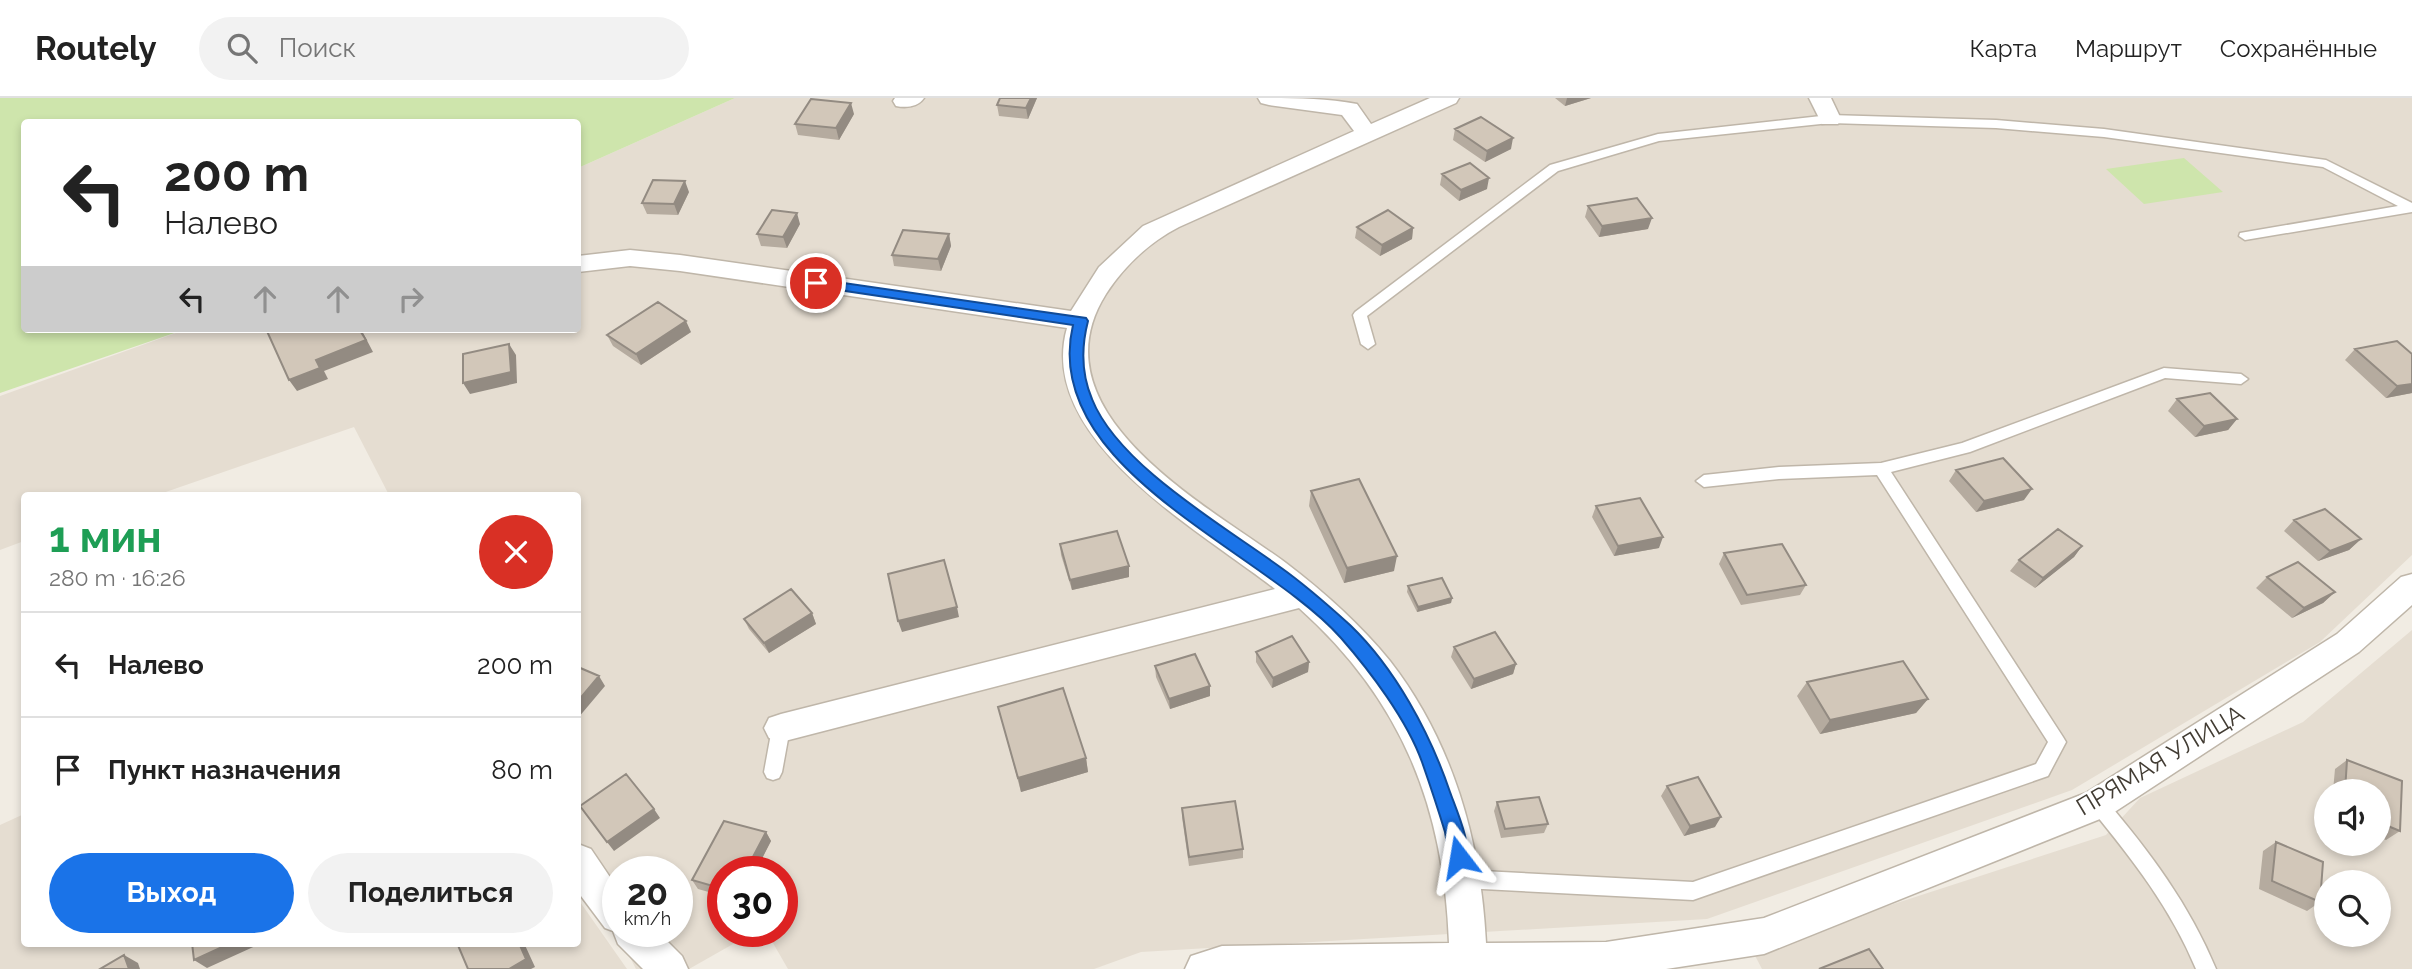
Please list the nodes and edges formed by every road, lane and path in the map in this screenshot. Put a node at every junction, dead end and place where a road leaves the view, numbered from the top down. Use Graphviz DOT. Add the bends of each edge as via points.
graph roads {
  1 [pos="1269,98"];
  2 [pos="1448,98"];
  3 [pos="1820,98"];
  4 [pos="1830,119"];
  5 [pos="1367,133"];
  6 [pos="2411,207"];
  7 [pos="2245,236"];
  8 [pos="581,264"];
  9 [pos="1081,321"];
  10 [pos="1367,344"];
  11 [pos="2241,379"];
  12 [pos="1881,469"];
  13 [pos="1704,481"];
  14 [pos="2412,586"];
  15 [pos="1302,595"];
  16 [pos="781,728"];
  17 [pos="773,772"];
  18 [pos="2098,804"];
  19 [pos="581,866"];
  20 [pos="1463,879"];
  21 [pos="602,898"];
  22 [pos="647,947"];
  23 [pos="1468,961"];
  24 [pos="669,969"];
  25 [pos="1204,969"];
  26 [pos="2206,969"];
  1 -- 5 [label="street" via="1349,109"];
  2 -- 5 [label="street"];
  3 -- 4 [label="street"];
  4 -- 6 [label="lane" via="2104,133 2326,164"];
  4 -- 10 [label="lane" via="1658,138 1554,169 1360,315"];
  5 -- 9 [label="street" via="1146,236 1094,290"];
  6 -- 7 [label="lane"];
  8 -- 9 [label="street" via="631,258 680,263"];
  9 -- 15 [label="street" via="1075,344 1076,370 1100,428 1175,501"];
  11 -- 12 [label="lane" via="2164,373 1965,448"];
  12 -- 13 [label="lane"];
  12 -- 20 [label="lane" via="2057,742 2042,770 1693,891"];
  14 -- 18 [label="street, ПРЯМАЯ УЛИЦА" via="2348,643"];
  15 -- 16 [label="street"];
  15 -- 20 [label="street" via="1345,631 1392,689 1429,756 1455,834"];
  16 -- 17 [label="lane"];
  18 -- 23 [label="street, ПРЯМАЯ УЛИЦА" via="1764,936 1606,960"];
  18 -- 26 [label="lane" via="2157,874 2194,937"];
  19 -- 21 [label="street"];
  20 -- 23 [label="street"];
  22 -- 24 [label="street"];
  23 -- 25 [label="street, ПРЯМАЯ УЛИЦА" via="1222,964"];
}
